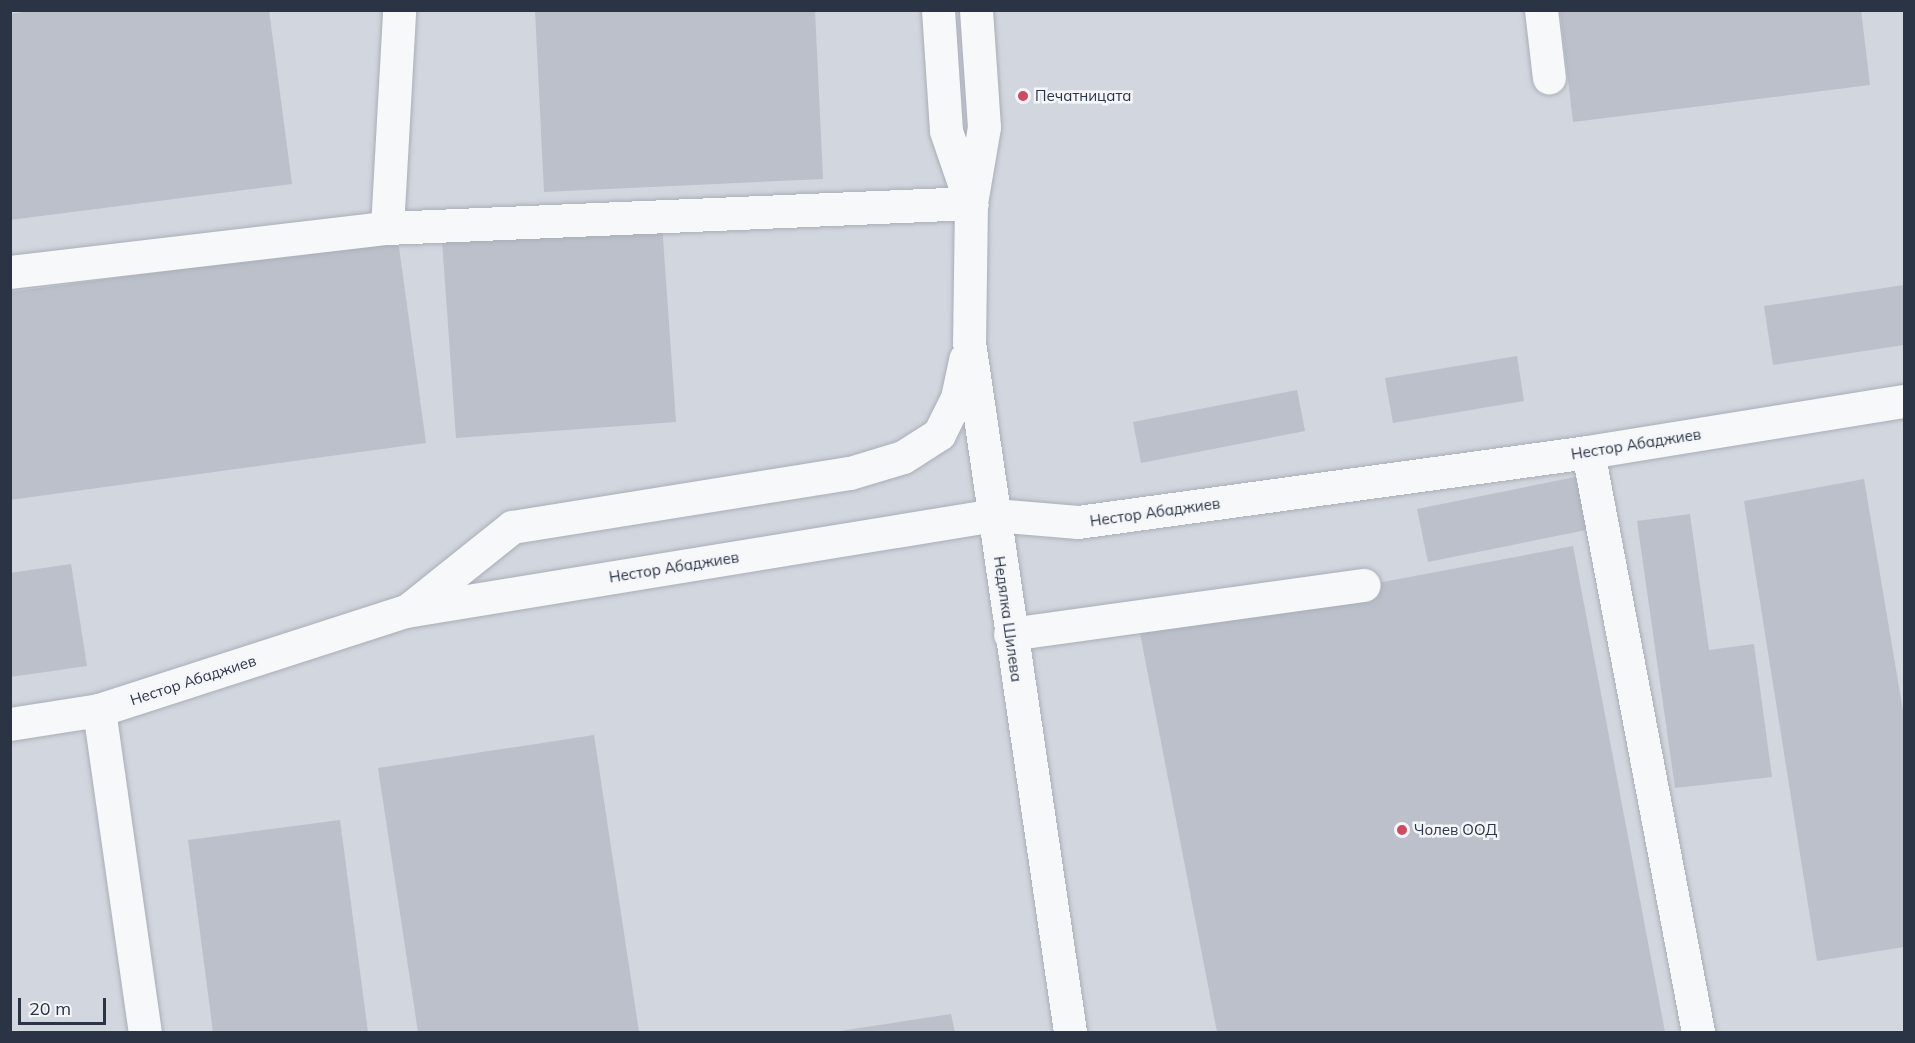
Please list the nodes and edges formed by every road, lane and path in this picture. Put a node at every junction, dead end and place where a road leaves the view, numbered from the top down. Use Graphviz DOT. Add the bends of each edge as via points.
graph roads {
  1 [pos="399,10"];
  2 [pos="938,10"];
  3 [pos="976,10"];
  4 [pos="1541,10"];
  5 [pos="1549,78"];
  6 [pos="971,203"];
  7 [pos="387,228"];
  8 [pos="10,272"];
  9 [pos="969,342"];
  10 [pos="1905,400"];
  11 [pos="1588,452"];
  12 [pos="994,515"];
  13 [pos="1364,585"];
  14 [pos="406,611"];
  15 [pos="1010,634"];
  16 [pos="99,710"];
  17 [pos="10,724"];
  18 [pos="145,1032"];
  19 [pos="1070,1032"];
  20 [pos="1698,1032"];
  1 -- 7 [label="street"];
  2 -- 6 [label="street, Недялка Шилева" via="946,131"];
  3 -- 6 [label="street, Недялка Шилева" via="984,127"];
  4 -- 5 [label="street"];
  6 -- 7 [label="street"];
  6 -- 9 [label="street, Недялка Шилева"];
  7 -- 8 [label="street"];
  9 -- 12 [label="street, Недялка Шилева"];
  9 -- 14 [label="street, Нестор Абаджиев" via="957,398 939,434 903,457 850,473 513,527"];
  10 -- 11 [label="street, Нестор Абаджиев"];
  11 -- 12 [label="street, Нестор Абаджиев" via="1078,522"];
  11 -- 20 [label="street"];
  12 -- 14 [label="street, Нестор Абаджиев"];
  12 -- 15 [label="street, Недялка Шилева"];
  13 -- 15 [label="street"];
  14 -- 16 [label="street, Нестор Абаджиев"];
  15 -- 19 [label="street, Недялка Шилева"];
  16 -- 17 [label="street, Нестор Абаджиев"];
  16 -- 18 [label="street"];
}
